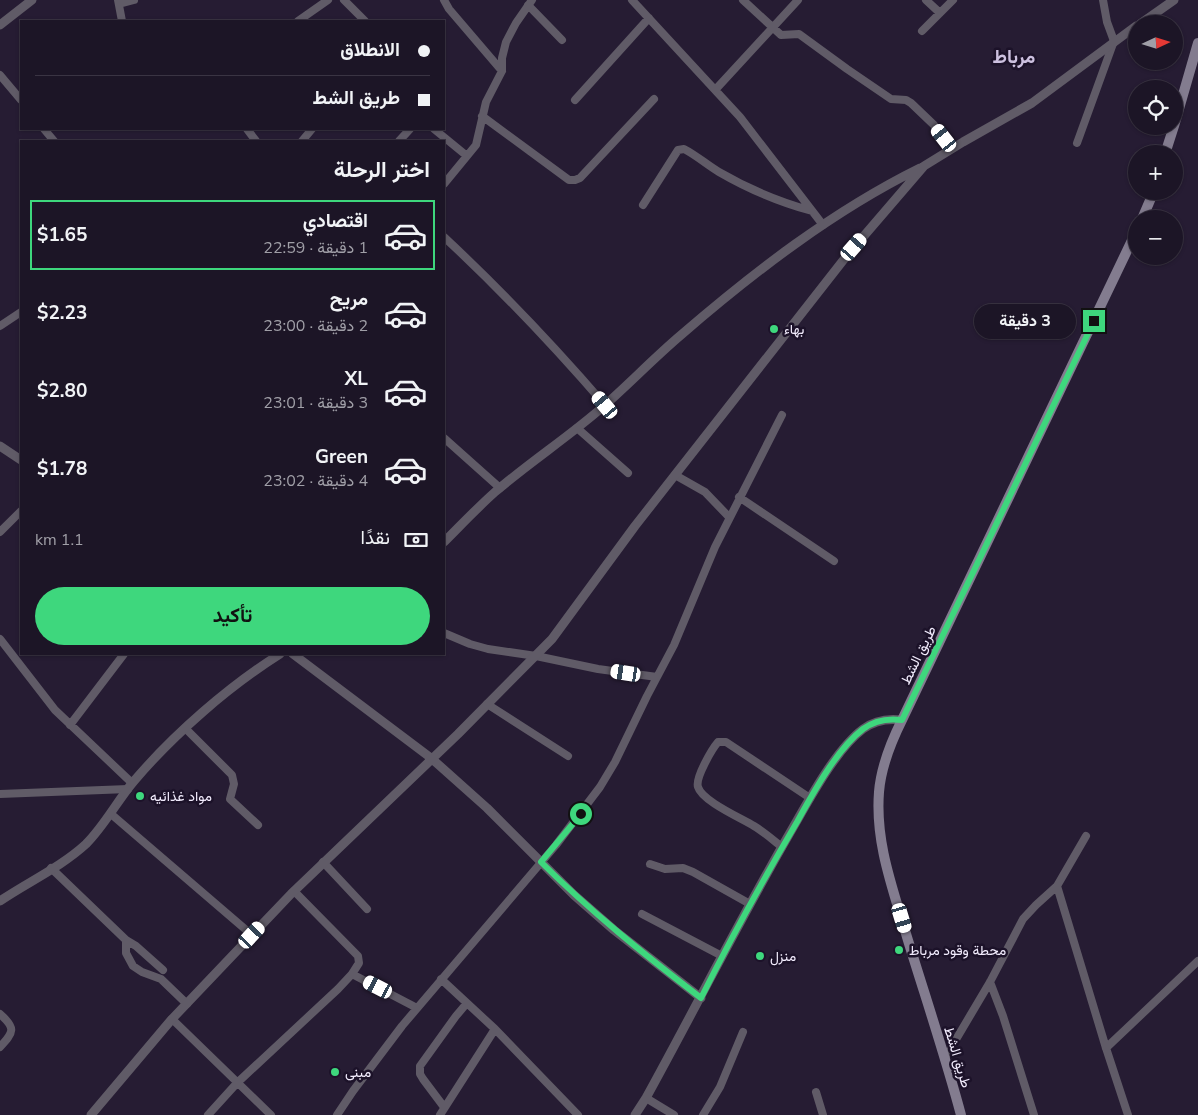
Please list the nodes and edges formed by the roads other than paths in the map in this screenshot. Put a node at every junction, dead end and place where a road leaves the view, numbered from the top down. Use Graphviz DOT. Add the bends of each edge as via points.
graph roads {
  1 [pos="32,0"];
  2 [pos="134,0"];
  3 [pos="344,0"];
  4 [pos="444,0"];
  5 [pos="632,0"];
  6 [pos="743,0"];
  7 [pos="798,0"];
  8 [pos="926,0"];
  9 [pos="953,0"];
  10 [pos="1103,0"];
  11 [pos="1174,0"];
  12 [pos="324,1"];
  13 [pos="118,2"];
  14 [pos="530,3"];
  15 [pos="940,13"];
  16 [pos="1153,15"];
  17 [pos="649,18"];
  18 [pos="122,20"];
  19 [pos="299,20"];
  20 [pos="364,20"];
  21 [pos="0,25"];
  22 [pos="772,28"];
  23 [pos="922,31"];
  24 [pos="1128,31"];
  25 [pos="562,40"];
  26 [pos="1114,41"];
  27 [pos="1198,43"];
  28 [pos="502,71"];
  29 [pos="0,75"];
  30 [pos="716,90"];
  31 [pos="1183,95"];
  32 [pos="20,99"];
  33 [pos="654,99"];
  34 [pos="575,100"];
  35 [pos="482,116"];
  36 [pos="45,130"];
  37 [pos="311,130"];
  38 [pos="409,130"];
  39 [pos="435,130"];
  40 [pos="53,140"];
  41 [pos="303,140"];
  42 [pos="400,140"];
  43 [pos="1077,143"];
  44 [pos="951,149"];
  45 [pos="468,156"];
  46 [pos="924,166"];
  47 [pos="445,183"];
  48 [pos="643,205"];
  49 [pos="812,211"];
  50 [pos="823,225"];
  51 [pos="445,237"];
  52 [pos="1128,249"];
  53 [pos="20,313"];
  54 [pos="0,326"];
  55 [pos="605,405"];
  56 [pos="782,416"];
  57 [pos="577,428"];
  58 [pos="445,439"];
  59 [pos="0,446"];
  60 [pos="20,459"];
  61 [pos="628,473"];
  62 [pos="675,475"];
  63 [pos="500,488"];
  64 [pos="739,497"];
  65 [pos="20,512"];
  66 [pos="729,517"];
  67 [pos="0,532"];
  68 [pos="445,541"];
  69 [pos="834,561"];
  70 [pos="445,633"];
  71 [pos="0,639"];
  72 [pos="123,655"];
  73 [pos="279,655"];
  74 [pos="294,655"];
  75 [pos="536,656"];
  76 [pos="657,677"];
  77 [pos="488,704"];
  78 [pos="902,720"];
  79 [pos="70,725"];
  80 [pos="185,728"];
  81 [pos="568,756"];
  82 [pos="431,758"];
  83 [pos="130,786"];
  84 [pos="0,794"];
  85 [pos="810,798"];
  86 [pos="111,814"];
  87 [pos="258,825"];
  88 [pos="1086,836"];
  89 [pos="782,847"];
  90 [pos="323,862"];
  91 [pos="541,862"];
  92 [pos="650,864"];
  93 [pos="52,868"];
  94 [pos="1057,886"];
  95 [pos="294,891"];
  96 [pos="0,901"];
  97 [pos="750,904"];
  98 [pos="366,910"];
  99 [pos="642,914"];
  100 [pos="252,935"];
  101 [pos="126,940"];
  102 [pos="722,956"];
  103 [pos="1198,961"];
  104 [pos="163,970"];
  105 [pos="352,974"];
  106 [pos="442,980"];
  107 [pos="990,982"];
  108 [pos="701,998"];
  109 [pos="467,1003"];
  110 [pos="187,1004"];
  111 [pos="417,1008"];
  112 [pos="0,1014"];
  113 [pos="172,1019"];
  114 [pos="495,1029"];
  115 [pos="743,1032"];
  116 [pos="0,1047"];
  117 [pos="1106,1048"];
  118 [pos="945,1058"];
  119 [pos="237,1083"];
  120 [pos="816,1092"];
  121 [pos="646,1098"];
  122 [pos="444,1107"];
  123 [pos="91,1115"];
  124 [pos="208,1115"];
  125 [pos="271,1115"];
  126 [pos="337,1115"];
  127 [pos="440,1115"];
  128 [pos="578,1115"];
  129 [pos="635,1115"];
  130 [pos="674,1115"];
  131 [pos="703,1115"];
  132 [pos="823,1115"];
  133 [pos="961,1115"];
  134 [pos="1034,1115"];
  135 [pos="1128,1115"];
  1 -- 21 [label="street"];
  2 -- 13 [label="street"];
  3 -- 20 [label="street"];
  4 -- 28 [label="street"];
  5 -- 17 [label="street"];
  6 -- 22 [label="street"];
  7 -- 22 [label="street"];
  8 -- 15 [label="street"];
  9 -- 15 [label="street"];
  10 -- 26 [label="street"];
  11 -- 16 [label="street"];
  12 -- 19 [label="street"];
  13 -- 18 [label="street"];
  14 -- 25 [label="street"];
  14 -- 28 [label="street" via="506,42"];
  15 -- 23 [label="street"];
  17 -- 30 [label="street"];
  17 -- 34 [label="street"];
  22 -- 30 [label="street"];
  22 -- 44 [label="street" via="781,35 799,34 891,99 911,103"];
  24 -- 26 [label="street"];
  26 -- 43 [label="street"];
  26 -- 44 [label="street" via="1032,103"];
  27 -- 31 [label="main road"];
  28 -- 35 [label="street"];
  29 -- 32 [label="street"];
  30 -- 49 [label="street"];
  33 -- 35 [label="street" via="575,180 569,180"];
  35 -- 45 [label="street" via="476,145"];
  36 -- 40 [label="street"];
  37 -- 41 [label="street"];
  38 -- 42 [label="street"];
  39 -- 45 [label="street"];
  44 -- 46 [label="street"];
  45 -- 47 [label="street"];
  46 -- 50 [label="street"];
  46 -- 62 [label="street" via="845,258"];
  48 -- 49 [label="street" via="678,150 684,149 739,183 777,201"];
  49 -- 50 [label="street"];
  50 -- 55 [label="street" via="687,330"];
  51 -- 55 [label="street" via="533,323"];
  52 -- 78 [label="main road, طريق الشط"];
  53 -- 54 [label="street"];
  55 -- 57 [label="street"];
  56 -- 64 [label="street"];
  57 -- 61 [label="street"];
  57 -- 63 [label="street"];
  58 -- 63 [label="street"];
  59 -- 60 [label="street"];
  62 -- 66 [label="street" via="705,492"];
  62 -- 75 [label="street" via="567,620"];
  63 -- 68 [label="street"];
  64 -- 66 [label="street"];
  64 -- 69 [label="street"];
  65 -- 67 [label="street"];
  66 -- 76 [label="street"];
  70 -- 75 [label="street" via="479,646"];
  71 -- 79 [label="street"];
  72 -- 79 [label="street"];
  73 -- 80 [label="street" via="246,677"];
  74 -- 82 [label="street"];
  75 -- 76 [label="street"];
  75 -- 77 [label="street"];
  76 -- 91 [label="street" via="600,787"];
  77 -- 81 [label="street"];
  77 -- 82 [label="street"];
  78 -- 85 [label="street" via="883,719 862,730 846,745"];
  78 -- 118 [label="main road, طريق الشط" via="881,778 880,840"];
  79 -- 83 [label="street"];
  80 -- 83 [label="street"];
  80 -- 87 [label="street" via="232,775 234,784 230,799"];
  82 -- 90 [label="street"];
  82 -- 91 [label="street"];
  83 -- 84 [label="street"];
  83 -- 86 [label="street"];
  85 -- 89 [label="street"];
  85 -- 89 [label="street" via="733,746 724,741 717,743 698,778 698,789"];
  86 -- 93 [label="street" via="82,848"];
  86 -- 100 [label="street"];
  88 -- 94 [label="street"];
  89 -- 97 [label="street"];
  90 -- 95 [label="street"];
  90 -- 98 [label="street"];
  91 -- 106 [label="street"];
  91 -- 108 [label="street" via="614,930"];
  92 -- 97 [label="street" via="665,869 687,870"];
  93 -- 96 [label="street"];
  93 -- 101 [label="street"];
  94 -- 107 [label="street" via="1023,919"];
  94 -- 117 [label="street"];
  95 -- 100 [label="street"];
  95 -- 105 [label="street" via="358,956 359,963"];
  97 -- 102 [label="street"];
  99 -- 102 [label="street"];
  100 -- 110 [label="street"];
  101 -- 104 [label="street"];
  101 -- 110 [label="street" via="126,954 134,966 161,979"];
  102 -- 108 [label="street"];
  103 -- 117 [label="street"];
  105 -- 111 [label="street"];
  105 -- 119 [label="street"];
  106 -- 109 [label="street"];
  106 -- 111 [label="street"];
  107 -- 118 [label="street"];
  107 -- 134 [label="street"];
  108 -- 121 [label="street"];
  109 -- 114 [label="street"];
  109 -- 122 [label="street" via="420,1066 423,1080"];
  110 -- 113 [label="street"];
  111 -- 126 [label="street"];
  112 -- 116 [label="street" via="10,1023 12,1030"];
  113 -- 119 [label="street"];
  113 -- 123 [label="street"];
  114 -- 122 [label="street"];
  114 -- 128 [label="street"];
  115 -- 131 [label="street" via="720,1087"];
  117 -- 135 [label="street"];
  118 -- 133 [label="main road, طريق الشط"];
  119 -- 124 [label="street"];
  119 -- 125 [label="street"];
  120 -- 132 [label="street"];
  121 -- 129 [label="street"];
  121 -- 130 [label="street"];
  122 -- 127 [label="street"];
}
